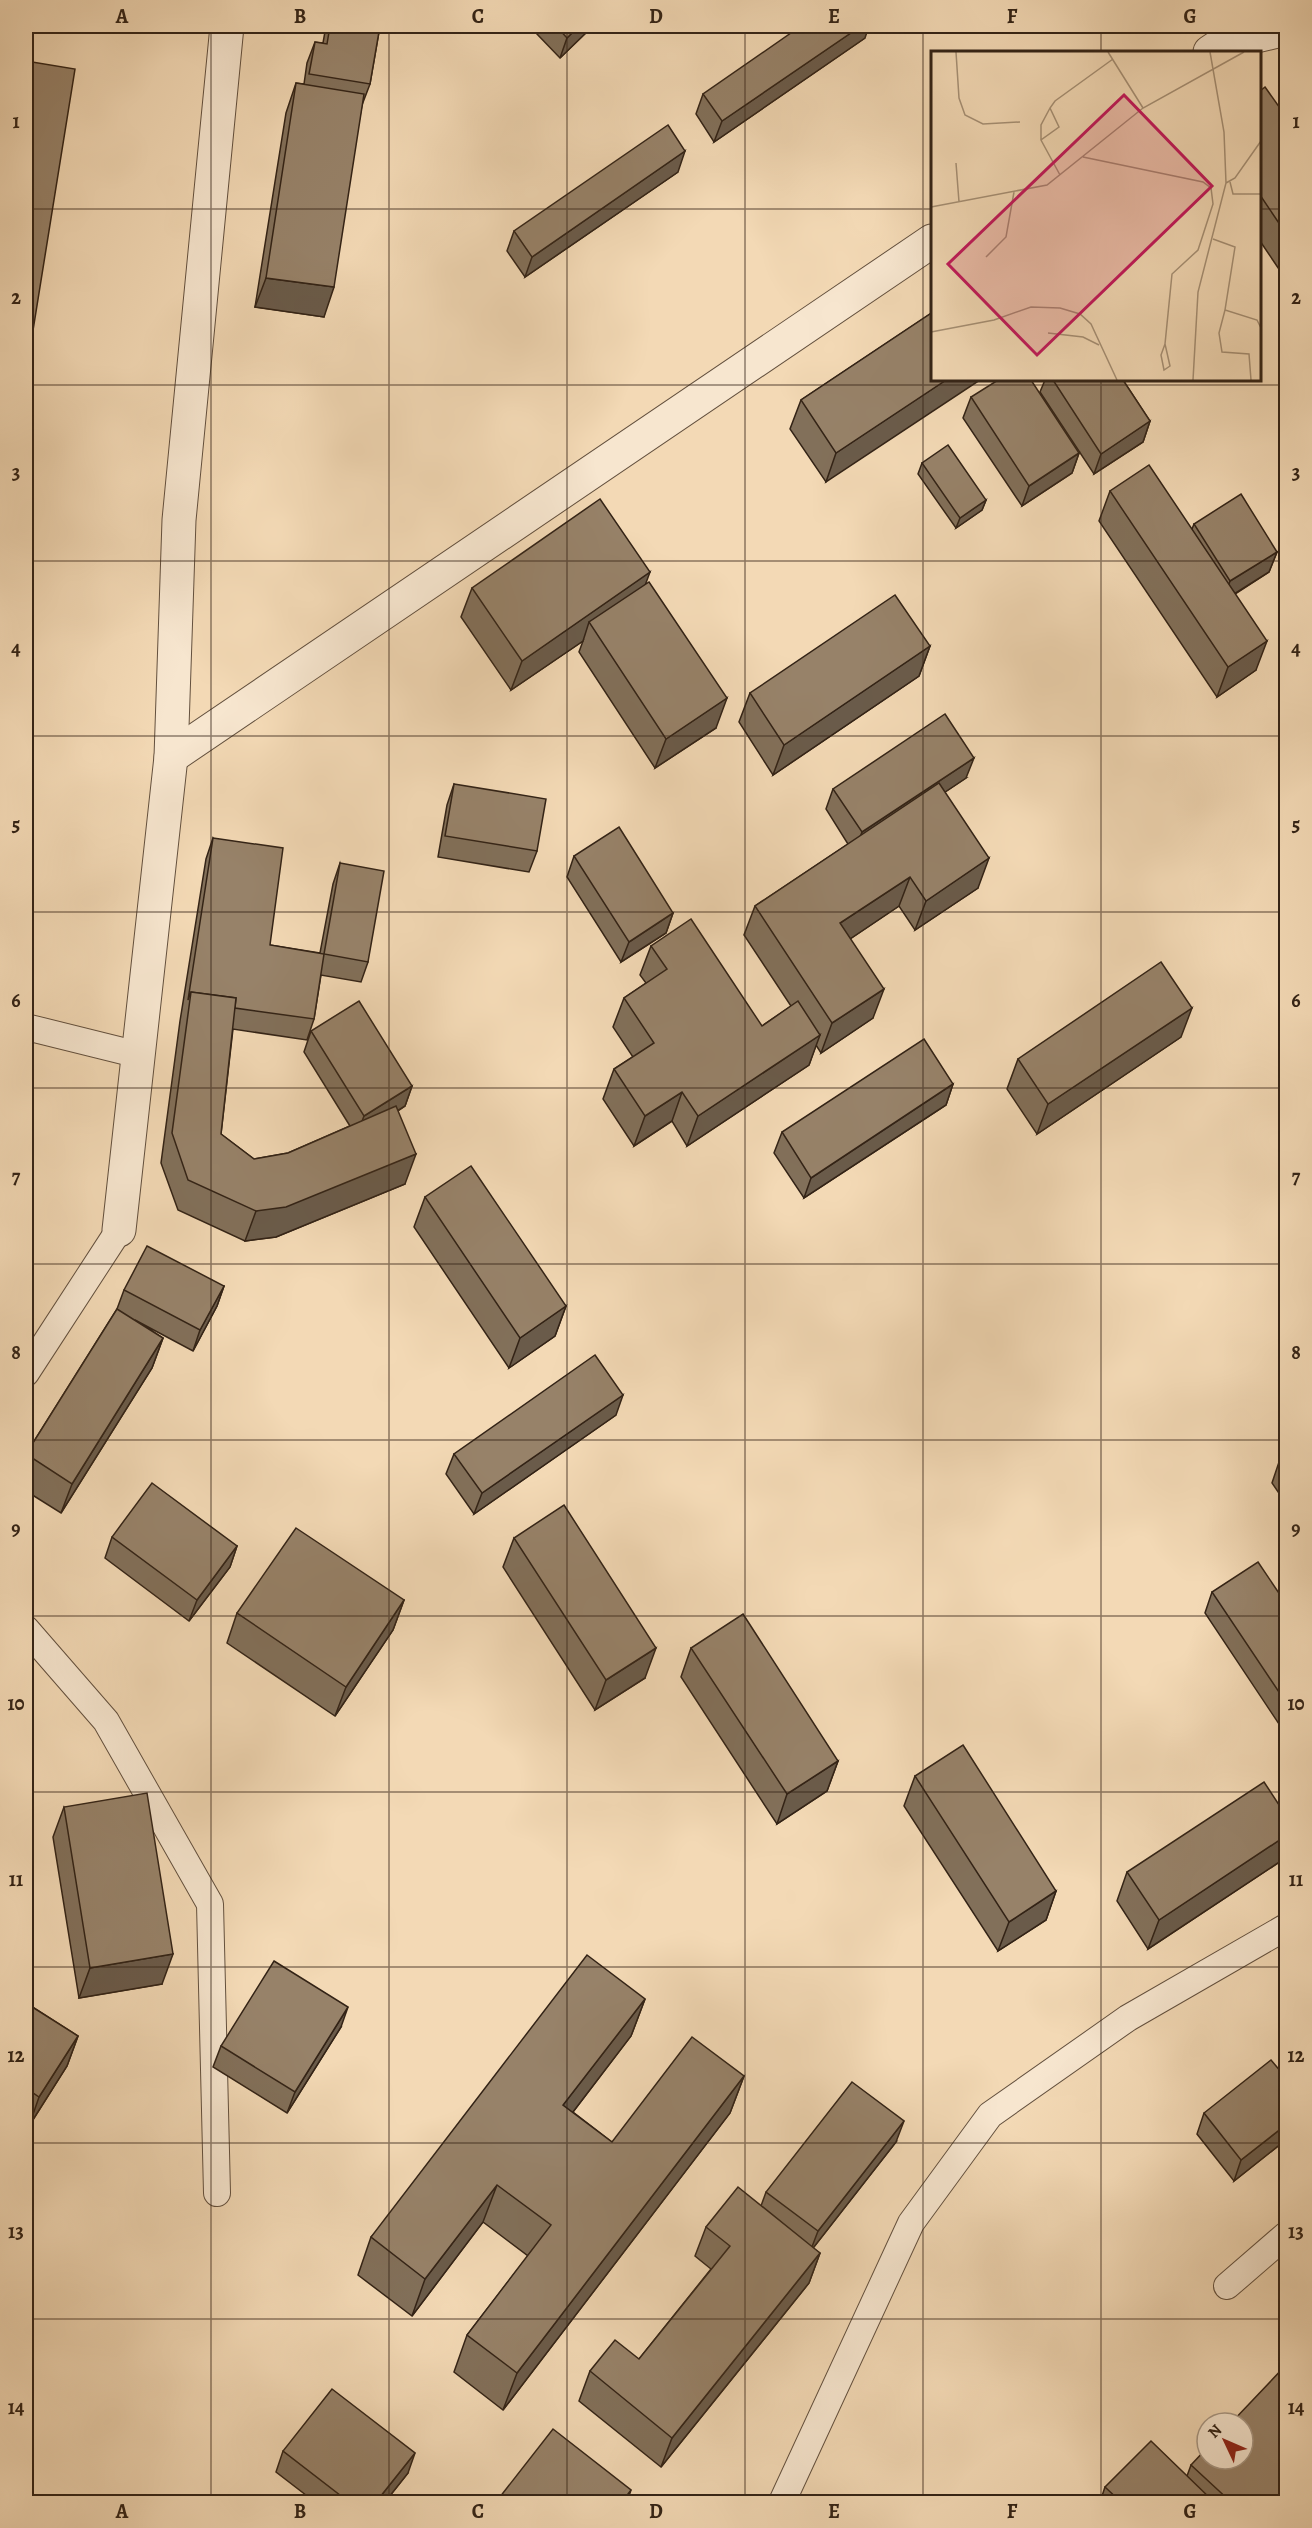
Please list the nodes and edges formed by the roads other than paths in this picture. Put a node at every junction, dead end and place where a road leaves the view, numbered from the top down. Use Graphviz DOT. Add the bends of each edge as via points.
graph roads {
  1 [pos="227,26"];
  2 [pos="1287,29"];
  3 [pos="1212,51"];
  4 [pos="931,242"];
  5 [pos="171,757"];
  6 [pos="26,1027"];
  7 [pos="139,1055"];
  8 [pos="119,1230"];
  9 [pos="26,1373"];
  10 [pos="26,1629"];
  11 [pos="1287,1928"];
  12 [pos="217,2193"];
  13 [pos="1287,2235"];
  14 [pos="1227,2286"];
  15 [pos="782,2502"];
  1 -- 5 [label="street" via="179,519"];
  2 -- 3 [label="street" via="1222,44"];
  4 -- 5 [label="street"];
  5 -- 7 [label="street"];
  6 -- 7 [label="lane"];
  7 -- 8 [label="street"];
  8 -- 9 [label="lane"];
  10 -- 12 [label="lane" via="106,1721 210,1904"];
  11 -- 15 [label="lane" via="1128,2018 990,2115 911,2223"];
  13 -- 14 [label="lane"];
}
